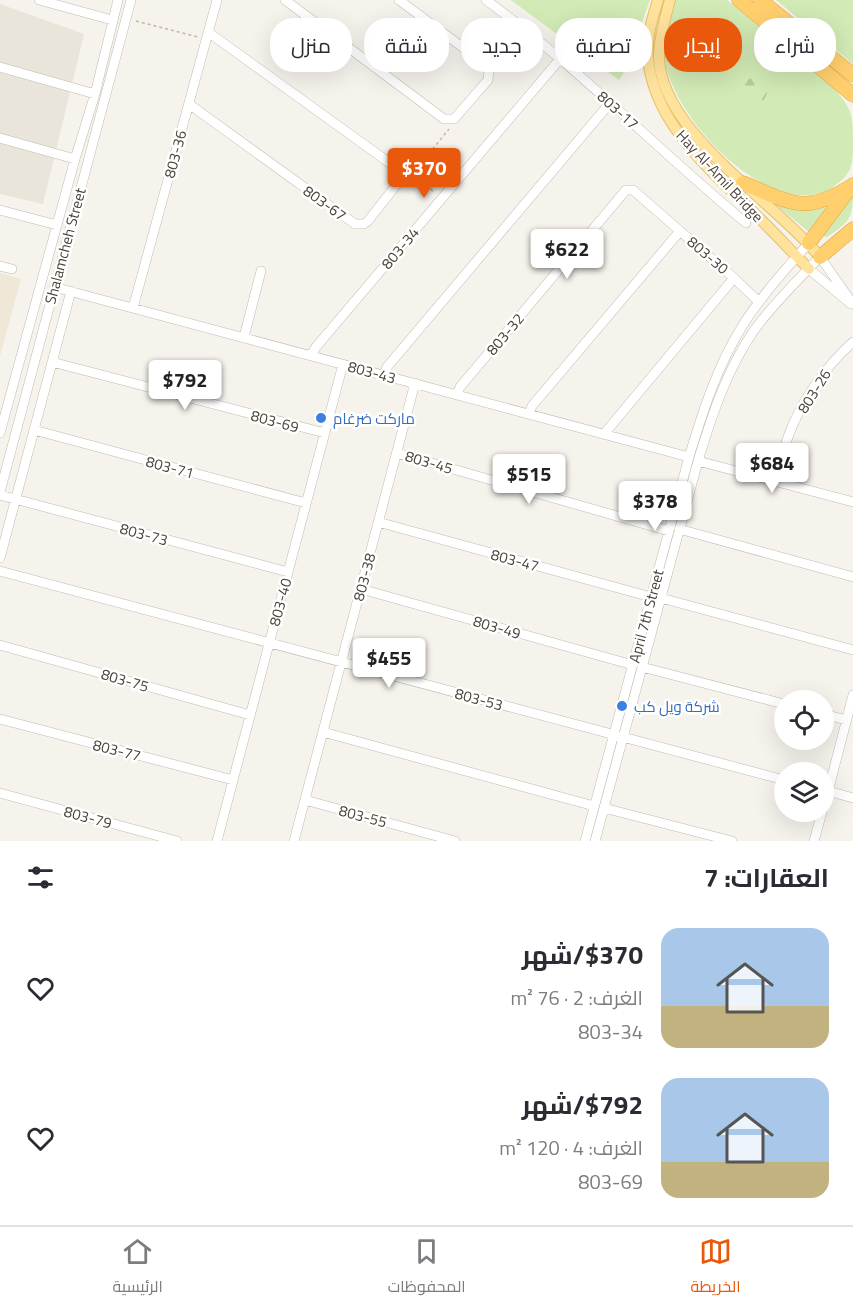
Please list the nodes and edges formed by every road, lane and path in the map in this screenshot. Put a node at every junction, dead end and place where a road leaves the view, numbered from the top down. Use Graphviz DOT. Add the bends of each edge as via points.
graph roads {
  1 [pos="39,0"];
  2 [pos="118,0"];
  3 [pos="131,0"];
  4 [pos="217,0"];
  5 [pos="285,0"];
  6 [pos="399,0"];
  7 [pos="486,0"];
  8 [pos="658,0"];
  9 [pos="670,0"];
  10 [pos="739,0"];
  11 [pos="760,0"];
  12 [pos="126,18"];
  13 [pos="112,20"];
  14 [pos="207,35"];
  15 [pos="555,55"];
  16 [pos="555,65"];
  17 [pos="0,67"];
  18 [pos="575,72"];
  19 [pos="853,75"];
  20 [pos="95,94"];
  21 [pos="852,95"];
  22 [pos="610,102"];
  23 [pos="189,104"];
  24 [pos="451,120"];
  25 [pos="0,138"];
  26 [pos="75,159"];
  27 [pos="406,174"];
  28 [pos="743,183"];
  29 [pos="853,185"];
  30 [pos="442,198"];
  31 [pos="0,210"];
  32 [pos="746,223"];
  33 [pos="57,225"];
  34 [pos="853,229"];
  35 [pos="680,231"];
  36 [pos="809,243"];
  37 [pos="797,257"];
  38 [pos="820,257"];
  39 [pos="0,266"];
  40 [pos="12,269"];
  41 [pos="809,269"];
  42 [pos="261,271"];
  43 [pos="734,278"];
  44 [pos="54,286"];
  45 [pos="71,291"];
  46 [pos="759,302"];
  47 [pos="853,304"];
  48 [pos="133,308"];
  49 [pos="244,337"];
  50 [pos="853,342"];
  51 [pos="311,355"];
  52 [pos="52,362"];
  53 [pos="343,364"];
  54 [pos="384,375"];
  55 [pos="415,383"];
  56 [pos="457,394"];
  57 [pos="529,414"];
  58 [pos="2,415"];
  59 [pos="34,430"];
  60 [pos="0,432"];
  61 [pos="325,433"];
  62 [pos="604,434"];
  63 [pos="397,453"];
  64 [pos="693,459"];
  65 [pos="777,482"];
  66 [pos="0,494"];
  67 [pos="16,499"];
  68 [pos="853,502"];
  69 [pos="306,503"];
  70 [pos="378,522"];
  71 [pos="679,529"];
  72 [pos="669,531"];
  73 [pos="0,558"];
  74 [pos="0,571"];
  75 [pos="288,572"];
  76 [pos="853,578"];
  77 [pos="361,589"];
  78 [pos="656,598"];
  79 [pos="269,643"];
  80 [pos="0,645"];
  81 [pos="853,650"];
  82 [pos="342,662"];
  83 [pos="637,666"];
  84 [pos="853,695"];
  85 [pos="774,701"];
  86 [pos="250,715"];
  87 [pos="834,717"];
  88 [pos="0,719"];
  89 [pos="846,720"];
  90 [pos="323,732"];
  91 [pos="618,736"];
  92 [pos="834,763"];
  93 [pos="774,777"];
  94 [pos="233,780"];
  95 [pos="0,793"];
  96 [pos="834,793"];
  97 [pos="853,798"];
  98 [pos="305,800"];
  99 [pos="599,807"];
  100 [pos="819,822"];
  101 [pos="177,841"];
  102 [pos="217,841"];
  103 [pos="294,841"];
  104 [pos="455,841"];
  105 [pos="585,841"];
  106 [pos="595,841"];
  107 [pos="732,841"];
  108 [pos="814,841"];
  1 -- 13 [label="street"];
  2 -- 13 [label="street, Shalamcheh Street"];
  3 -- 12 [label="street, Shalamcheh Street"];
  4 -- 14 [label="street, 803-36"];
  5 -- 24 [label="street" via="444,119"];
  6 -- 24 [label="street" via="489,70 488,80"];
  7 -- 15 [label="street, 803-17"];
  8 -- 37 [label="main road, Hay Al-Amil Bridge" via="648,57 660,104 700,158"];
  9 -- 28 [label="main road, Hay Al-Amil Bridge" via="659,56 663,78 693,133"];
  10 -- 21 [label="highway"];
  11 -- 19 [label="highway"];
  12 -- 14 [label="path"];
  12 -- 44 [label="street, Shalamcheh Street"];
  13 -- 20 [label="street, Shalamcheh Street"];
  14 -- 23 [label="street, 803-36"];
  14 -- 27 [label="street"];
  16 -- 30 [label="street, 803-34"];
  17 -- 20 [label="street"];
  18 -- 22 [label="street, 803-17"];
  20 -- 26 [label="street, Shalamcheh Street"];
  22 -- 32 [label="street, 803-17"];
  22 -- 54 [label="street"];
  23 -- 27 [label="street, 803-67" via="356,224 368,221"];
  23 -- 48 [label="street, 803-36"];
  24 -- 27 [label="path" via="448,131"];
  25 -- 26 [label="street"];
  26 -- 33 [label="street, Shalamcheh Street"];
  27 -- 30 [label="path"];
  28 -- 29 [label="highway" via="796,204 835,197"];
  28 -- 36 [label="main road, Hay Al-Amil Bridge"];
  29 -- 36 [label="highway"];
  30 -- 51 [label="street, 803-34"];
  31 -- 33 [label="street"];
  33 -- 58 [label="street, Shalamcheh Street"];
  34 -- 38 [label="highway"];
  35 -- 43 [label="street, 803-30"];
  35 -- 56 [label="street, 803-32" via="633,190 624,191"];
  35 -- 57 [label="street, 803-30"];
  36 -- 37 [label="street, April 7th Street"];
  36 -- 38 [label="main road, Hay Al-Amil Bridge"];
  37 -- 41 [label="main road, Hay Al-Amil Bridge"];
  37 -- 46 [label="street, April 7th Street"];
  38 -- 41 [label="street, April 7th Street"];
  38 -- 47 [label="street"];
  39 -- 40 [label="street"];
  41 -- 47 [label="street"];
  41 -- 64 [label="street, April 7th Street" via="761,322 735,363"];
  42 -- 49 [label="street"];
  43 -- 46 [label="street"];
  43 -- 62 [label="street, 803-30"];
  44 -- 45 [label="street, 803-43"];
  44 -- 66 [label="street, Shalamcheh Street"];
  45 -- 48 [label="street, 803-43"];
  45 -- 52 [label="street"];
  46 -- 64 [label="street, April 7th Street" via="717,376 702,412"];
  48 -- 49 [label="street, 803-43"];
  49 -- 51 [label="street, 803-43"];
  50 -- 65 [label="street, 803-26" via="809,394 788,436"];
  51 -- 53 [label="street, 803-43"];
  52 -- 59 [label="street"];
  52 -- 61 [label="street, 803-69"];
  53 -- 54 [label="street, 803-43"];
  53 -- 61 [label="street, 803-40"];
  54 -- 55 [label="street, 803-43"];
  55 -- 56 [label="street, 803-43"];
  55 -- 63 [label="street, 803-38"];
  56 -- 57 [label="street, 803-43"];
  57 -- 62 [label="street, 803-43"];
  58 -- 60 [label="street, Shalamcheh Street"];
  59 -- 67 [label="street"];
  59 -- 69 [label="street, 803-71"];
  61 -- 69 [label="street, 803-40"];
  62 -- 64 [label="street, 803-43"];
  63 -- 70 [label="street, 803-38"];
  63 -- 72 [label="street, 803-45"];
  64 -- 65 [label="street, 803-43"];
  64 -- 71 [label="street, April 7th Street"];
  64 -- 72 [label="street, April 7th Street"];
  65 -- 68 [label="street, 803-43"];
  66 -- 67 [label="street, 803-73"];
  67 -- 73 [label="street"];
  67 -- 75 [label="street, 803-73"];
  69 -- 75 [label="street, 803-40"];
  70 -- 77 [label="street, 803-38"];
  70 -- 78 [label="street, 803-47"];
  71 -- 76 [label="street"];
  71 -- 78 [label="street, April 7th Street"];
  72 -- 78 [label="street, April 7th Street"];
  74 -- 79 [label="street, 803-53"];
  75 -- 79 [label="street, 803-40"];
  77 -- 82 [label="street, 803-38"];
  77 -- 83 [label="street, 803-49"];
  78 -- 81 [label="street, 803-47"];
  78 -- 83 [label="street, April 7th Street"];
  79 -- 82 [label="street, 803-53"];
  79 -- 86 [label="street, 803-40"];
  80 -- 86 [label="street, 803-75"];
  82 -- 90 [label="street, 803-38"];
  82 -- 91 [label="street, 803-53"];
  83 -- 85 [label="street, 803-49"];
  83 -- 91 [label="street, April 7th Street"];
  84 -- 89 [label="street"];
  86 -- 94 [label="street, 803-40"];
  87 -- 89 [label="street"];
  88 -- 94 [label="street, 803-77"];
  89 -- 92 [label="street"];
  90 -- 98 [label="street, 803-38"];
  90 -- 99 [label="street"];
  91 -- 93 [label="street, 803-53"];
  91 -- 99 [label="street, April 7th Street"];
  94 -- 102 [label="street, 803-40"];
  95 -- 101 [label="street, 803-79"];
  96 -- 97 [label="street"];
  98 -- 103 [label="street, 803-38"];
  98 -- 104 [label="street, 803-55"];
  99 -- 105 [label="street, April 7th Street"];
  99 -- 106 [label="street, April 7th Street"];
  99 -- 107 [label="street"];
  100 -- 108 [label="street"];
}
